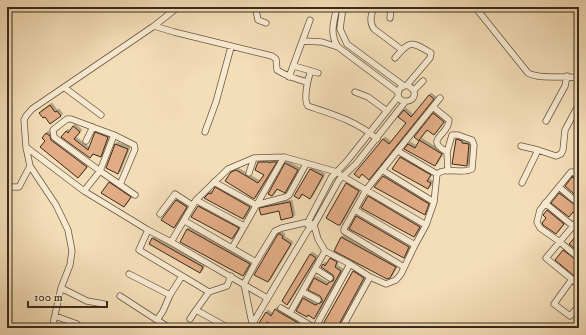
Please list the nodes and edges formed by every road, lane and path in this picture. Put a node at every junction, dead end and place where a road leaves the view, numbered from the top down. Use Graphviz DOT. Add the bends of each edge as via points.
graph roads {
  1 [pos="178,7"];
  2 [pos="252,7"];
  3 [pos="337,7"];
  4 [pos="343,7"];
  5 [pos="374,7"];
  6 [pos="384,7"];
  7 [pos="475,7"];
  8 [pos="390,18"];
  9 [pos="310,20"];
  10 [pos="266,22"];
  11 [pos="154,26"];
  12 [pos="303,41"];
  13 [pos="231,47"];
  14 [pos="338,47"];
  15 [pos="402,50"];
  16 [pos="359,53"];
  17 [pos="395,58"];
  18 [pos="354,60"];
  19 [pos="294,66"];
  20 [pos="311,71"];
  21 [pos="318,73"];
  22 [pos="567,76"];
  23 [pos="289,77"];
  24 [pos="579,78"];
  25 [pos="423,81"];
  26 [pos="306,82"];
  27 [pos="406,85"];
  28 [pos="65,88"];
  29 [pos="414,90"];
  30 [pos="355,92"];
  31 [pos="398,94"];
  32 [pos="440,98"];
  33 [pos="405,102"];
  34 [pos="579,104"];
  35 [pos="433,107"];
  36 [pos="386,112"];
  37 [pos="101,115"];
  38 [pos="546,121"];
  39 [pos="93,128"];
  40 [pos="205,132"];
  41 [pos="370,133"];
  42 [pos="114,135"];
  43 [pos="377,138"];
  44 [pos="86,141"];
  45 [pos="521,146"];
  46 [pos="26,148"];
  47 [pos="538,150"];
  48 [pos="398,151"];
  49 [pos="447,152"];
  50 [pos="284,157"];
  51 [pos="254,158"];
  52 [pos="306,164"];
  53 [pos="30,166"];
  54 [pos="382,170"];
  55 [pos="448,170"];
  56 [pos="100,171"];
  57 [pos="337,172"];
  58 [pos="249,173"];
  59 [pos="437,174"];
  60 [pos="342,176"];
  61 [pos="579,177"];
  62 [pos="214,182"];
  63 [pos="522,183"];
  64 [pos="120,185"];
  65 [pos="7,187"];
  66 [pos="559,187"];
  67 [pos="366,190"];
  68 [pos="84,191"];
  69 [pos="135,195"];
  70 [pos="196,200"];
  71 [pos="434,202"];
  72 [pos="545,203"];
  73 [pos="579,204"];
  74 [pos="192,205"];
  75 [pos="256,205"];
  76 [pos="354,210"];
  77 [pos="160,214"];
  78 [pos="579,219"];
  79 [pos="185,221"];
  80 [pos="311,224"];
  81 [pos="426,225"];
  82 [pos="244,226"];
  83 [pos="573,226"];
  84 [pos="148,230"];
  85 [pos="579,231"];
  86 [pos="172,242"];
  87 [pos="560,242"];
  88 [pos="415,245"];
  89 [pos="232,248"];
  90 [pos="325,251"];
  91 [pos="579,258"];
  92 [pos="256,262"];
  93 [pos="350,264"];
  94 [pos="404,267"];
  95 [pos="316,269"];
  96 [pos="129,274"];
  97 [pos="182,276"];
  98 [pos="231,276"];
  99 [pos="370,277"];
  100 [pos="330,278"];
  101 [pos="572,279"];
  102 [pos="244,284"];
  103 [pos="579,285"];
  104 [pos="61,288"];
  105 [pos="210,292"];
  106 [pos="303,292"];
  107 [pos="170,295"];
  108 [pos="120,296"];
  109 [pos="267,298"];
  110 [pos="318,300"];
  111 [pos="104,304"];
  112 [pos="281,308"];
  113 [pos="196,310"];
  114 [pos="578,310"];
  115 [pos="290,313"];
  116 [pos="55,316"];
  117 [pos="190,319"];
  118 [pos="157,320"];
  119 [pos="223,325"];
  120 [pos="251,326"];
  121 [pos="52,328"];
  122 [pos="81,328"];
  123 [pos="170,328"];
  124 [pos="315,328"];
  125 [pos="342,328"];
  1 -- 11 [label="street"];
  2 -- 10 [label="street" via="256,10 258,20"];
  3 -- 14 [label="street" via="332,35"];
  4 -- 16 [label="street" via="340,29 342,36 347,44"];
  5 -- 15 [label="street" via="371,21 374,29"];
  6 -- 8 [label="street" via="391,9"];
  7 -- 22 [label="street" via="528,73 538,77"];
  9 -- 12 [label="street"];
  11 -- 13 [label="street"];
  11 -- 28 [label="street"];
  12 -- 14 [label="street" via="322,42"];
  12 -- 19 [label="street"];
  13 -- 23 [label="street" via="272,56 276,59 277,70"];
  13 -- 40 [label="street"];
  14 -- 18 [label="street"];
  15 -- 17 [label="street"];
  15 -- 27 [label="street" via="407,45 416,44 431,55"];
  16 -- 18 [label="street"];
  16 -- 27 [label="street"];
  18 -- 31 [label="street"];
  19 -- 20 [label="street"];
  19 -- 23 [label="street"];
  20 -- 21 [label="street"];
  20 -- 26 [label="street"];
  22 -- 24 [label="street"];
  22 -- 38 [label="street" via="565,86"];
  23 -- 26 [label="street"];
  25 -- 29 [label="street"];
  26 -- 41 [label="street" via="308,106 349,120"];
  27 -- 29 [label="street"];
  27 -- 31 [label="street" via="400,88"];
  28 -- 37 [label="street"];
  28 -- 46 [label="street" via="32,109 26,116"];
  29 -- 33 [label="street" via="413,98"];
  30 -- 36 [label="street" via="368,97"];
  31 -- 33 [label="street"];
  31 -- 36 [label="street"];
  32 -- 35 [label="street"];
  33 -- 43 [label="street"];
  34 -- 47 [label="street" via="565,130 561,154 556,156"];
  35 -- 48 [label="street"];
  35 -- 49 [label="street" via="450,120 437,140 439,147"];
  36 -- 41 [label="street"];
  39 -- 42 [label="street"];
  39 -- 44 [label="street"];
  39 -- 56 [label="street" via="68,119 54,130 53,134"];
  41 -- 43 [label="street"];
  41 -- 57 [label="street"];
  42 -- 56 [label="street"];
  42 -- 64 [label="street" via="135,147"];
  43 -- 60 [label="street" via="356,164"];
  45 -- 47 [label="street"];
  46 -- 53 [label="street"];
  46 -- 68 [label="street"];
  47 -- 63 [label="street"];
  48 -- 54 [label="street"];
  48 -- 59 [label="street"];
  49 -- 55 [label="street"];
  49 -- 55 [label="street" via="452,135 474,142 472,169"];
  50 -- 51 [label="street"];
  50 -- 52 [label="street"];
  50 -- 75 [label="street"];
  51 -- 58 [label="street"];
  51 -- 62 [label="street" via="228,169"];
  52 -- 57 [label="street"];
  52 -- 75 [label="street" via="289,195"];
  53 -- 65 [label="street" via="19,188"];
  53 -- 104 [label="street" via="56,205 68,230 72,258"];
  54 -- 67 [label="street"];
  54 -- 71 [label="street"];
  55 -- 59 [label="street"];
  56 -- 64 [label="street"];
  56 -- 68 [label="street"];
  57 -- 60 [label="street"];
  57 -- 80 [label="street" via="331,178"];
  59 -- 71 [label="street"];
  60 -- 67 [label="street"];
  60 -- 80 [label="street"];
  61 -- 66 [label="street" via="571,172"];
  62 -- 70 [label="street"];
  62 -- 75 [label="street"];
  64 -- 69 [label="street"];
  66 -- 72 [label="street"];
  66 -- 73 [label="street"];
  67 -- 76 [label="street"];
  67 -- 81 [label="street"];
  68 -- 84 [label="street"];
  70 -- 74 [label="street"];
  70 -- 82 [label="street"];
  71 -- 81 [label="street"];
  72 -- 83 [label="street"];
  72 -- 87 [label="street" via="538,212 538,226"];
  74 -- 77 [label="street" via="175,194"];
  74 -- 79 [label="street"];
  75 -- 82 [label="street"];
  76 -- 88 [label="street"];
  76 -- 94 [label="street" via="344,231"];
  78 -- 83 [label="street"];
  79 -- 86 [label="street"];
  79 -- 89 [label="street"];
  80 -- 90 [label="street"];
  80 -- 92 [label="street" via="275,231"];
  80 -- 109 [label="street"];
  81 -- 88 [label="street"];
  82 -- 89 [label="street"];
  83 -- 85 [label="street"];
  83 -- 87 [label="street"];
  84 -- 86 [label="street"];
  84 -- 97 [label="street" via="140,250"];
  86 -- 98 [label="street"];
  87 -- 91 [label="street"];
  87 -- 101 [label="street" via="546,259"];
  88 -- 94 [label="street"];
  89 -- 92 [label="street"];
  90 -- 93 [label="street"];
  90 -- 95 [label="street"];
  92 -- 102 [label="street"];
  93 -- 99 [label="street"];
  93 -- 124 [label="street"];
  94 -- 99 [label="street" via="401,274 391,283 386,284"];
  95 -- 100 [label="street"];
  95 -- 106 [label="street"];
  96 -- 107 [label="street"];
  97 -- 105 [label="street"];
  97 -- 107 [label="street"];
  98 -- 102 [label="street"];
  98 -- 105 [label="street" via="227,286"];
  99 -- 125 [label="street"];
  101 -- 103 [label="street"];
  101 -- 114 [label="street" via="554,304 568,316"];
  102 -- 109 [label="street"];
  102 -- 120 [label="street"];
  104 -- 111 [label="street" via="87,301"];
  104 -- 116 [label="street"];
  105 -- 113 [label="street"];
  106 -- 110 [label="street"];
  106 -- 115 [label="street"];
  107 -- 118 [label="street"];
  108 -- 118 [label="street"];
  109 -- 120 [label="street"];
  112 -- 115 [label="street"];
  113 -- 117 [label="street"];
  113 -- 119 [label="street"];
  115 -- 124 [label="street"];
  116 -- 121 [label="street"];
  116 -- 122 [label="street" via="78,324"];
  118 -- 123 [label="street"];
}
